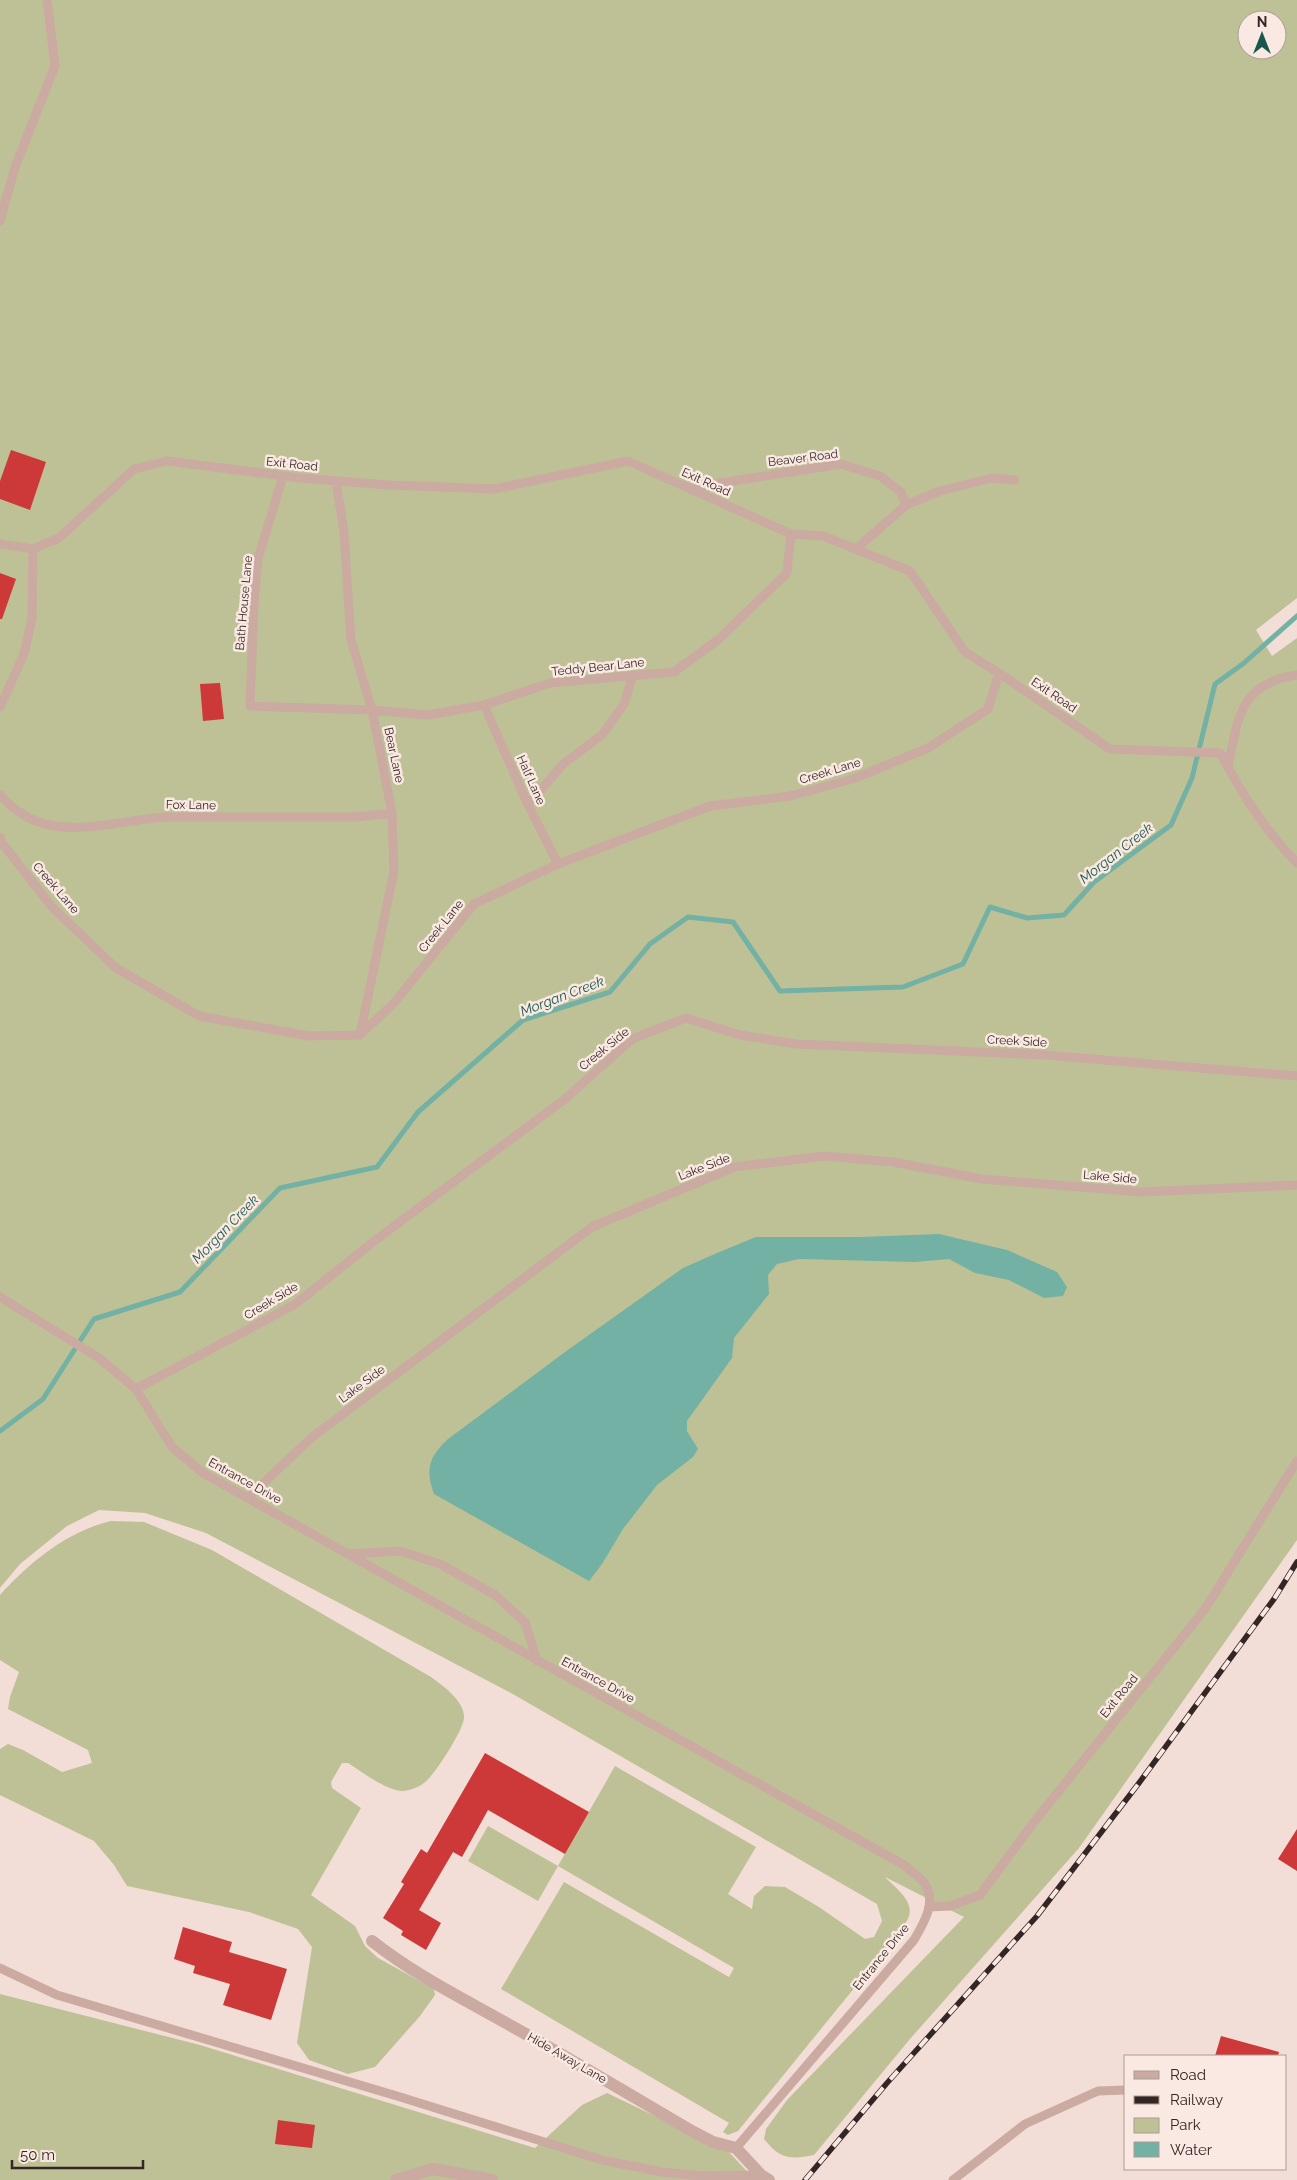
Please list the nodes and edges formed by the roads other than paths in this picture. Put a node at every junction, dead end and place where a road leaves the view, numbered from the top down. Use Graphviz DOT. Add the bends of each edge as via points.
graph roads {
  1 [pos="47,0"];
  2 [pos="0,221"];
  3 [pos="283,476"];
  4 [pos="1015,480"];
  5 [pos="336,481"];
  6 [pos="688,488"];
  7 [pos="906,505"];
  8 [pos="791,534"];
  9 [pos="0,544"];
  10 [pos="33,549"];
  11 [pos="856,549"];
  12 [pos="999,673"];
  13 [pos="633,675"];
  14 [pos="1297,675"];
  15 [pos="484,705"];
  16 [pos="0,706"];
  17 [pos="250,706"];
  18 [pos="372,710"];
  19 [pos="1228,768"];
  20 [pos="0,795"];
  21 [pos="528,805"];
  22 [pos="392,813"];
  23 [pos="0,837"];
  24 [pos="1297,863"];
  25 [pos="558,864"];
  26 [pos="360,1035"];
  27 [pos="1297,1076"];
  28 [pos="1297,1185"];
  29 [pos="0,1297"];
  30 [pos="136,1389"];
  31 [pos="1297,1461"];
  32 [pos="249,1497"];
  33 [pos="348,1554"];
  34 [pos="537,1660"];
  35 [pos="928,1906"];
  36 [pos="372,1941"];
  37 [pos="0,1968"];
  38 [pos="1124,2090"];
  39 [pos="736,2148"];
  40 [pos="760,2178"];
  41 [pos="396,2180"];
  42 [pos="492,2180"];
  43 [pos="953,2180"];
  1 -- 2 [label="lane" via="56,66 15,167"];
  3 -- 5 [label="lane, Exit Road"];
  3 -- 10 [label="lane, Exit Road" via="167,461 134,469 59,538"];
  3 -- 17 [label="lane, Bath House Lane" via="258,559"];
  4 -- 7 [label="lane" via="992,478 940,491"];
  5 -- 6 [label="lane, Exit Road" via="494,489 628,461"];
  5 -- 18 [label="lane, Bear Lane" via="344,532 351,640"];
  6 -- 7 [label="lane, Beaver Road" via="841,464 880,476 901,492"];
  6 -- 8 [label="lane, Exit Road"];
  7 -- 11 [label="lane"];
  8 -- 11 [label="lane, Exit Road" via="823,536"];
  8 -- 13 [label="lane, Teddy Bear Lane" via="787,573 718,639 674,672"];
  9 -- 10 [label="lane"];
  10 -- 16 [label="lane" via="32,619 24,654"];
  11 -- 12 [label="lane, Exit Road" via="910,571 965,652"];
  12 -- 19 [label="lane, Exit Road" via="1110,750 1220,753"];
  12 -- 25 [label="lane, Creek Lane" via="988,709 928,748 853,779 790,796 710,806"];
  13 -- 15 [label="lane, Teddy Bear Lane" via="550,683"];
  13 -- 21 [label="lane" via="624,704 603,734 563,764"];
  14 -- 19 [label="lane" via="1264,684 1253,692 1236,727"];
  15 -- 18 [label="lane, Teddy Bear Lane" via="428,715"];
  15 -- 21 [label="lane, Half Lane"];
  17 -- 18 [label="lane, Teddy Bear Lane"];
  18 -- 22 [label="lane, Bear Lane"];
  19 -- 24 [label="lane, Exit Road" via="1277,843"];
  20 -- 22 [label="lane, Fox Lane" via="27,817 54,827 81,829 167,816 355,816"];
  21 -- 25 [label="lane, Half Lane"];
  22 -- 26 [label="lane, Bear Lane" via="394,871"];
  23 -- 26 [label="lane, Creek Lane" via="52,907 116,968 199,1016 309,1036"];
  25 -- 26 [label="lane, Creek Lane" via="474,904 394,1003"];
  27 -- 30 [label="lane, Creek Side" via="1044,1055 797,1044 740,1035 686,1018 632,1039 565,1099 294,1305"];
  28 -- 32 [label="lane, Lake Side" via="1141,1192 982,1179 894,1162 825,1156 734,1167 592,1227 311,1438"];
  29 -- 30 [label="lane, Entrance Drive" via="99,1358"];
  30 -- 32 [label="lane, Entrance Drive" via="172,1447 203,1473"];
  31 -- 35 [label="lane, Exit Road" via="1205,1609 1034,1822 980,1895 950,1906"];
  32 -- 33 [label="lane, Entrance Drive"];
  33 -- 34 [label="lane, Entrance Drive"];
  33 -- 34 [label="lane" via="400,1551 440,1564 472,1581 495,1595 525,1622"];
  34 -- 35 [label="lane, Entrance Drive" via="904,1865 925,1883"];
  35 -- 39 [label="lane, Entrance Drive" via="927,1916 914,1940"];
  36 -- 39 [label="street, Hide Away Lane" via="453,1994 690,2130 713,2142"];
  37 -- 40 [label="lane" via="57,1995 602,2160 662,2172"];
  38 -- 43 [label="lane" via="1098,2091 1025,2124"];
  39 -- 40 [label="street"];
  41 -- 42 [label="street" via="432,2168"];
}
